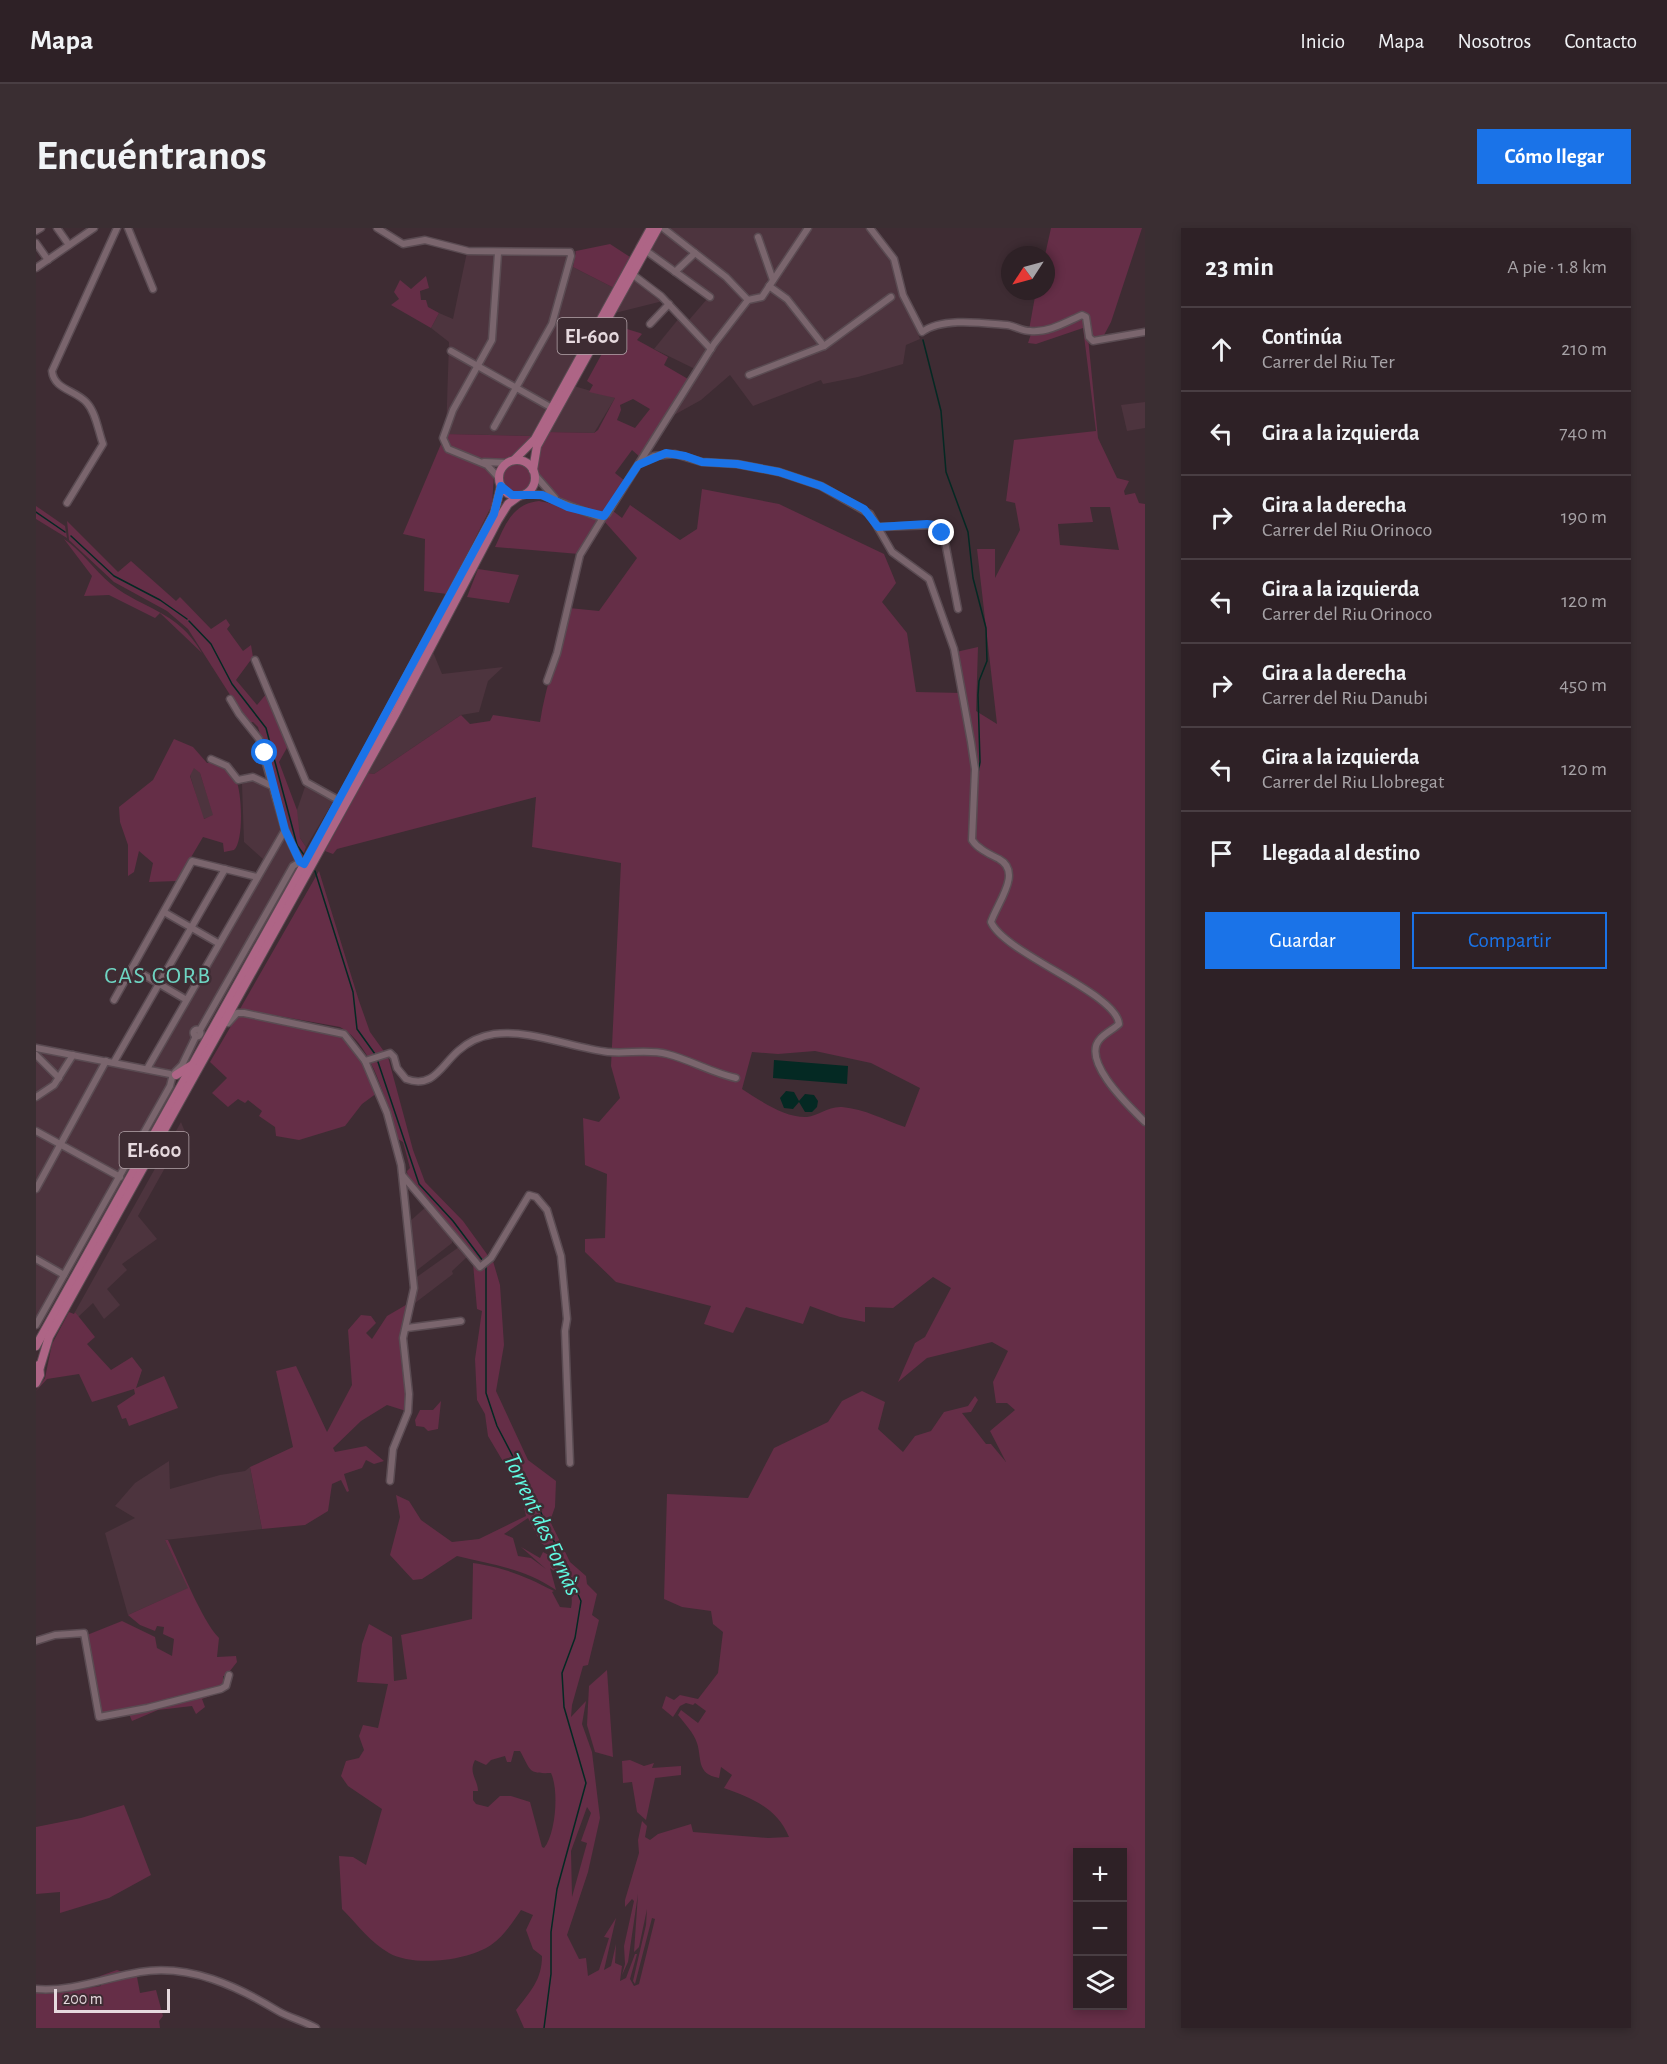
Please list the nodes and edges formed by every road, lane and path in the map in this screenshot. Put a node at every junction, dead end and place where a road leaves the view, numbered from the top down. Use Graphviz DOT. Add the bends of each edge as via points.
graph roads {
  1 [pos="41,228"];
  2 [pos="57,228"];
  3 [pos="117,228"];
  4 [pos="128,228"];
  5 [pos="377,228"];
  6 [pos="663,228"];
  7 [pos="808,228"];
  8 [pos="870,228"];
  9 [pos="91,229"];
  10 [pos="652,229"];
  11 [pos="36,231"];
  12 [pos="758,237"];
  13 [pos="36,243"];
  14 [pos="69,245"];
  15 [pos="645,250"];
  16 [pos="498,253"];
  17 [pos="695,253"];
  18 [pos="48,260"];
  19 [pos="36,267"];
  20 [pos="675,272"];
  21 [pos="632,274"];
  22 [pos="773,280"];
  23 [pos="769,286"];
  24 [pos="153,289"];
  25 [pos="710,297"];
  26 [pos="891,297"];
  27 [pos="748,300"];
  28 [pos="669,304"];
  29 [pos="650,324"];
  30 [pos="1145,332"];
  31 [pos="824,346"];
  32 [pos="711,349"];
  33 [pos="451,351"];
  34 [pos="477,366"];
  35 [pos="749,375"];
  36 [pos="517,388"];
  37 [pos="552,408"];
  38 [pos="494,427"];
  39 [pos="479,461"];
  40 [pos="511,462"];
  41 [pos="642,462"];
  42 [pos="534,473"];
  43 [pos="500,482"];
  44 [pos="522,495"];
  45 [pos="67,502"];
  46 [pos="560,502"];
  47 [pos="604,516"];
  48 [pos="878,527"];
  49 [pos="958,609"];
  50 [pos="255,660"];
  51 [pos="547,681"];
  52 [pos="230,699"];
  53 [pos="211,759"];
  54 [pos="272,786"];
  55 [pos="340,801"];
  56 [pos="285,830"];
  57 [pos="305,864"];
  58 [pos="225,869"];
  59 [pos="257,877"];
  60 [pos="164,912"];
  61 [pos="191,928"];
  62 [pos="218,943"];
  63 [pos="250,962"];
  64 [pos="236,965"];
  65 [pos="132,968"];
  66 [pos="159,984"];
  67 [pos="240,994"];
  68 [pos="185,999"];
  69 [pos="114,1000"];
  70 [pos="244,1013"];
  71 [pos="212,1044"];
  72 [pos="36,1048"];
  73 [pos="36,1055"];
  74 [pos="73,1055"];
  75 [pos="106,1061"];
  76 [pos="368,1061"];
  77 [pos="114,1062"];
  78 [pos="194,1064"];
  79 [pos="148,1066"];
  80 [pos="173,1075"];
  81 [pos="59,1078"];
  82 [pos="736,1078"];
  83 [pos="179,1091"];
  84 [pos="36,1097"];
  85 [pos="1145,1122"];
  86 [pos="36,1131"];
  87 [pos="60,1145"];
  88 [pos="402,1175"];
  89 [pos="120,1177"];
  90 [pos="36,1189"];
  91 [pos="36,1259"];
  92 [pos="70,1267"];
  93 [pos="79,1271"];
  94 [pos="64,1275"];
  95 [pos="460,1321"];
  96 [pos="36,1325"];
  97 [pos="407,1328"];
  98 [pos="36,1346"];
  99 [pos="38,1364"];
  100 [pos="36,1383"];
  101 [pos="570,1463"];
  102 [pos="390,1481"];
  103 [pos="36,1641"];
  104 [pos="229,1675"];
  105 [pos="36,1989"];
  106 [pos="316,2028"];
  1 -- 11 [label="street"];
  2 -- 14 [label="street"];
  3 -- 45 [label="street" via="52,371 58,384 85,400 92,410 103,444"];
  4 -- 24 [label="street"];
  5 -- 16 [label="street" via="403,244 425,240 468,251"];
  6 -- 17 [label="street"];
  7 -- 22 [label="street"];
  8 -- 30 [label="street" via="894,259 903,295 922,332 932,325 963,323 1029,332 1082,315 1093,341"];
  9 -- 14 [label="street"];
  10 -- 15 [label="main road, EI-600"];
  10 -- 37 [label="main road, EI-600"];
  12 -- 22 [label="street"];
  13 -- 18 [label="street"];
  14 -- 18 [label="street"];
  15 -- 20 [label="street"];
  15 -- 21 [label="main road, EI-600"];
  16 -- 34 [label="street" via="494,330"];
  16 -- 36 [label="street" via="570,252 571,256 552,324"];
  17 -- 20 [label="street"];
  17 -- 27 [label="street"];
  18 -- 19 [label="street"];
  20 -- 25 [label="street"];
  21 -- 28 [label="street"];
  21 -- 42 [label="main road, EI-600" via="537,446"];
  22 -- 23 [label="street"];
  23 -- 27 [label="street" via="762,297"];
  23 -- 31 [label="street" via="787,299"];
  26 -- 31 [label="street"];
  27 -- 32 [label="street"];
  28 -- 29 [label="street"];
  28 -- 32 [label="street"];
  31 -- 35 [label="street"];
  32 -- 41 [label="street"];
  33 -- 34 [label="street"];
  34 -- 36 [label="street"];
  34 -- 39 [label="street" via="443,438 448,449"];
  36 -- 37 [label="street"];
  36 -- 38 [label="street"];
  37 -- 40 [label="main road, EI-600" via="532,443"];
  39 -- 40 [label="street"];
  39 -- 43 [label="street" via="492,468"];
  40 -- 42 [label="main road" via="525,462"];
  40 -- 43 [label="main road, EI-600" via="501,469"];
  41 -- 47 [label="street"];
  41 -- 48 [label="street" via="671,454 779,472 832,490 870,514"];
  42 -- 44 [label="main road, EI-600" via="532,488"];
  42 -- 46 [label="street"];
  43 -- 44 [label="main road" via="508,494"];
  43 -- 55 [label="main road, EI-600" via="494,514"];
  44 -- 46 [label="street" via="542,495"];
  44 -- 57 [label="main road, EI-600" via="508,504 498,520"];
  46 -- 47 [label="street"];
  47 -- 51 [label="street" via="580,555"];
  48 -- 49 [label="street" via="935,525 945,542"];
  48 -- 85 [label="street" via="892,552 928,579 954,649 975,769 972,840 1009,868 993,926 1115,1012 1119,1024 1096,1045 1100,1066 1110,1086"];
  50 -- 55 [label="street" via="306,782"];
  52 -- 54 [label="street" via="259,739"];
  53 -- 54 [label="street" via="227,766 238,780 253,777"];
  54 -- 56 [label="street"];
  55 -- 57 [label="main road, EI-600"];
  56 -- 57 [label="street"];
  56 -- 59 [label="street"];
  57 -- 63 [label="main road, EI-600"];
  57 -- 64 [label="street" via="293,866"];
  57 -- 67 [label="main road, EI-600"];
  58 -- 59 [label="street"];
  58 -- 60 [label="street" via="192,861"];
  58 -- 61 [label="street"];
  59 -- 62 [label="street"];
  60 -- 61 [label="street"];
  60 -- 65 [label="street"];
  61 -- 62 [label="street"];
  61 -- 66 [label="street"];
  62 -- 68 [label="street"];
  63 -- 64 [label="street" via="242,967"];
  63 -- 78 [label="main road, EI-600"];
  64 -- 80 [label="street"];
  65 -- 66 [label="street"];
  65 -- 69 [label="street"];
  66 -- 68 [label="street"];
  66 -- 77 [label="street"];
  67 -- 70 [label="street" via="239,1007"];
  67 -- 71 [label="main road, EI-600"];
  68 -- 79 [label="street"];
  70 -- 71 [label="street" via="231,1017"];
  70 -- 76 [label="street" via="340,1032"];
  71 -- 99 [label="main road, EI-600"];
  72 -- 74 [label="street"];
  73 -- 81 [label="street"];
  74 -- 75 [label="street"];
  74 -- 81 [label="street"];
  75 -- 77 [label="street"];
  75 -- 87 [label="street"];
  76 -- 82 [label="street" via="388,1053 406,1079 424,1081 440,1073 468,1043 483,1036 510,1034 604,1052 665,1054"];
  76 -- 88 [label="street" via="387,1113"];
  77 -- 79 [label="street"];
  78 -- 80 [label="main road"];
  78 -- 83 [label="main road, EI-600"];
  79 -- 80 [label="street"];
  80 -- 83 [label="main road"];
  80 -- 89 [label="street"];
  81 -- 84 [label="street" via="53,1087"];
  83 -- 93 [label="main road, EI-600"];
  86 -- 87 [label="street"];
  87 -- 89 [label="street"];
  87 -- 90 [label="street"];
  88 -- 97 [label="street" via="414,1288"];
  88 -- 101 [label="street" via="480,1267 491,1258 529,1195 547,1210 561,1256 567,1319"];
  89 -- 92 [label="street"];
  91 -- 94 [label="street"];
  92 -- 93 [label="street"];
  92 -- 94 [label="street"];
  93 -- 98 [label="main road, EI-600"];
  94 -- 96 [label="street"];
  95 -- 97 [label="street"];
  97 -- 102 [label="street" via="403,1353 408,1412 393,1449"];
  99 -- 100 [label="main road, EI-600" via="40,1375"];
  103 -- 104 [label="street" via="84,1633 99,1717 222,1689"];
  105 -- 106 [label="street" via="103,1982 141,1972 188,1972 245,1991"];
}
